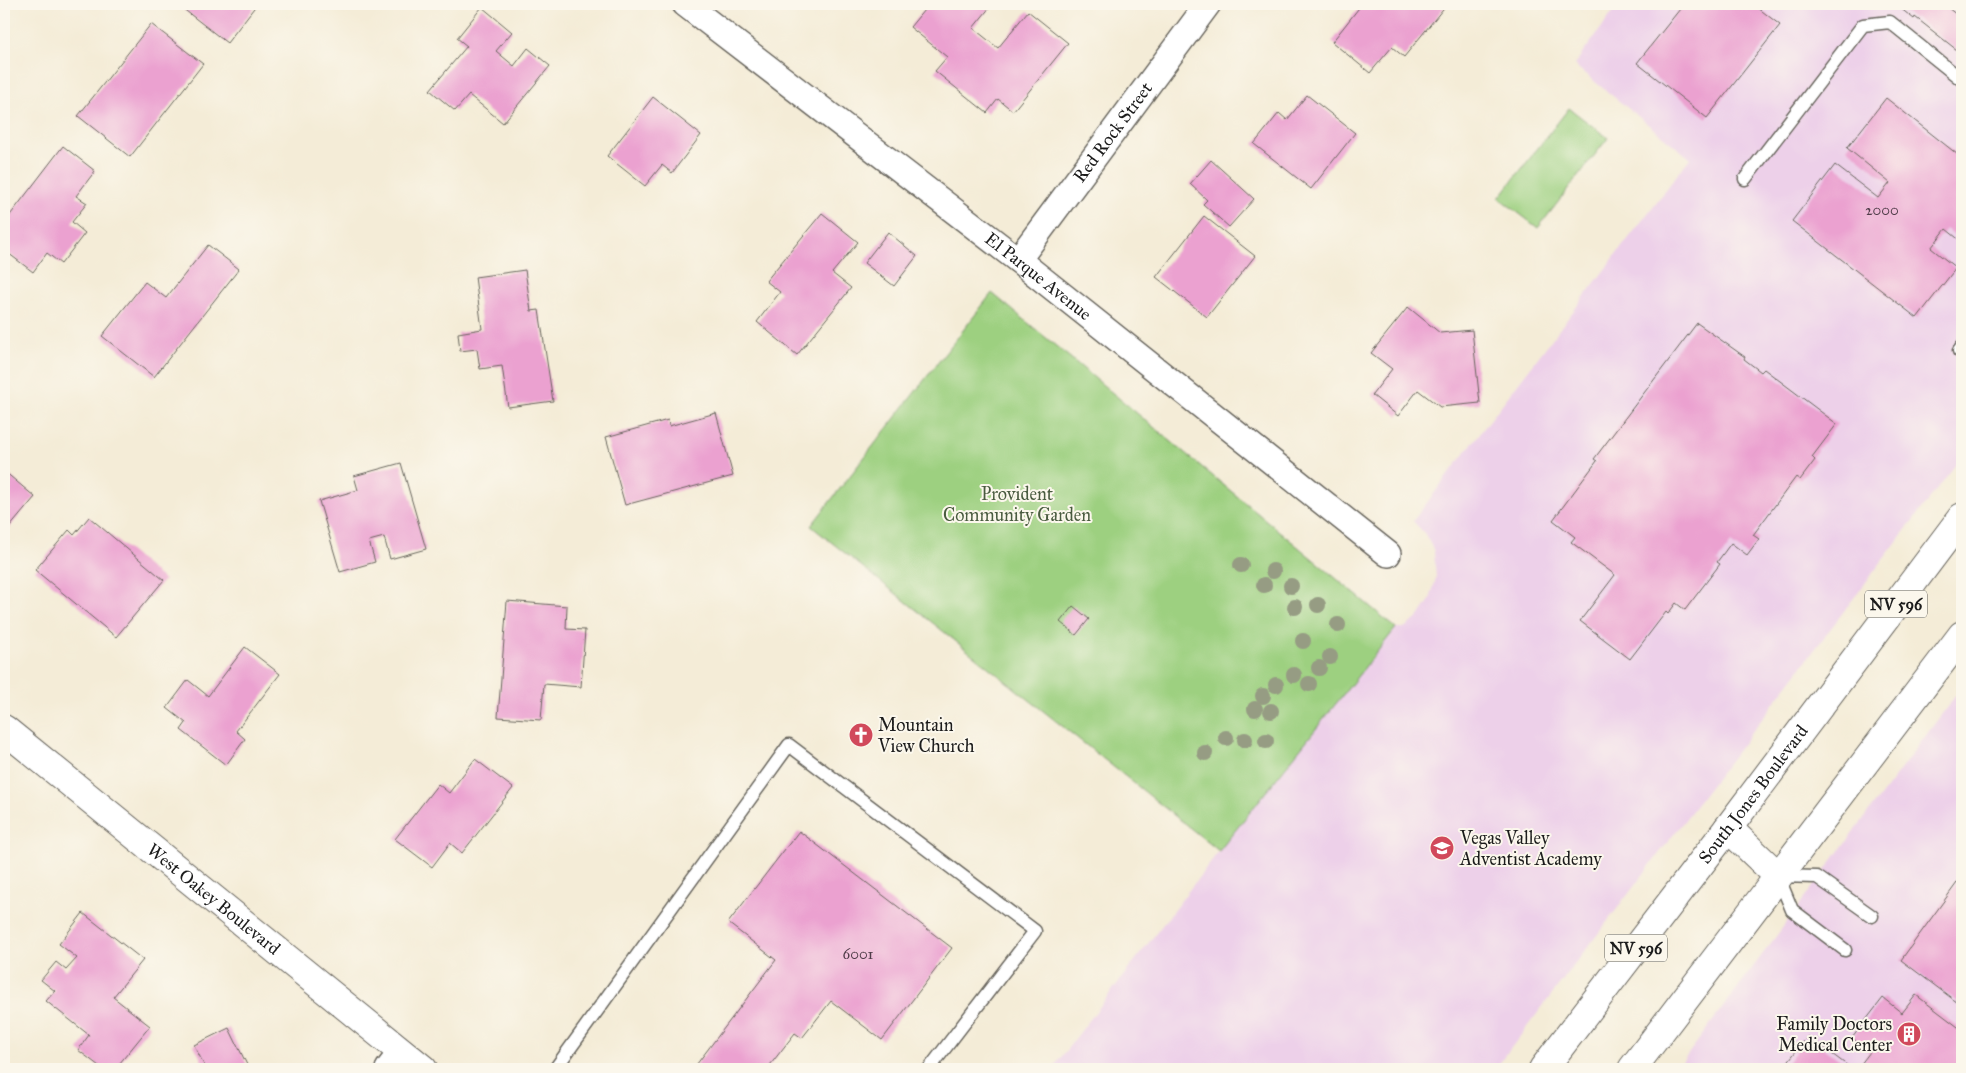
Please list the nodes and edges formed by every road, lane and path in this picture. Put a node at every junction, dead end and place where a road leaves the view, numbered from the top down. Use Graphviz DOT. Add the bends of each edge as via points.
graph roads {
  1 [pos="685,4"];
  2 [pos="1208,4"];
  3 [pos="1962,80"];
  4 [pos="1745,179"];
  5 [pos="1018,260"];
  6 [pos="1962,517"];
  7 [pos="1388,554"];
  8 [pos="1962,635"];
  9 [pos="4,729"];
  10 [pos="1728,828"];
  11 [pos="1778,876"];
  12 [pos="1872,916"];
  13 [pos="1845,950"];
  14 [pos="395,1060"];
  15 [pos="423,1069"];
  16 [pos="555,1069"];
  17 [pos="929,1069"];
  18 [pos="1543,1069"];
  19 [pos="1632,1069"];
  1 -- 5 [label="street, El Parque Avenue"];
  2 -- 5 [label="street, Red Rock Street"];
  3 -- 4 [label="lane" via="1890,22 1863,25"];
  5 -- 7 [label="street, El Parque Avenue"];
  6 -- 10 [label="main road, South Jones Boulevard / NV 596"];
  8 -- 11 [label="main road"];
  9 -- 14 [label="main road, West Oakey Boulevard"];
  10 -- 11 [label="main road"];
  10 -- 18 [label="main road, South Jones Boulevard / NV 596"];
  11 -- 12 [label="lane" via="1817,877"];
  11 -- 13 [label="lane" via="1792,910"];
  11 -- 19 [label="main road"];
  14 -- 15 [label="main road, West Oakey Boulevard"];
  16 -- 17 [label="lane" via="789,745 1035,931"];
}
